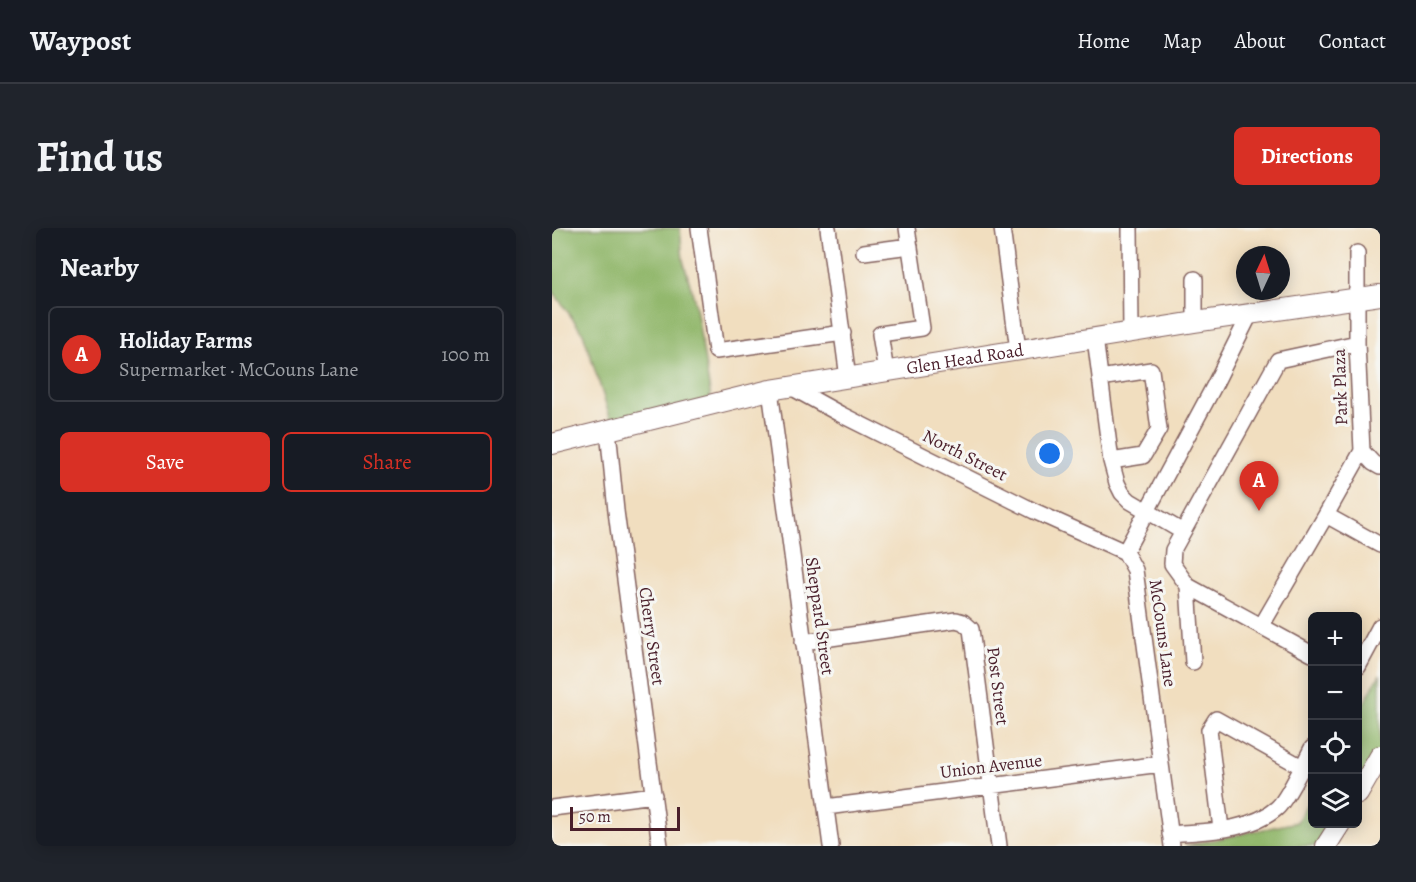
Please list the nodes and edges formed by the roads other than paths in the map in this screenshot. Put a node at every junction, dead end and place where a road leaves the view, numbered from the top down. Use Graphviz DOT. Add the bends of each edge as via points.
graph roads {
  1 [pos="699,228"];
  2 [pos="828,228"];
  3 [pos="907,228"];
  4 [pos="1002,228"];
  5 [pos="1130,228"];
  6 [pos="910,246"];
  7 [pos="864,252"];
  8 [pos="1357,253"];
  9 [pos="1195,279"];
  10 [pos="1380,295"];
  11 [pos="1357,298"];
  12 [pos="1250,314"];
  13 [pos="1195,322"];
  14 [pos="1131,332"];
  15 [pos="843,333"];
  16 [pos="1095,338"];
  17 [pos="1357,343"];
  18 [pos="1018,350"];
  19 [pos="885,372"];
  20 [pos="848,378"];
  21 [pos="1100,378"];
  22 [pos="791,387"];
  23 [pos="770,390"];
  24 [pos="608,430"];
  25 [pos="552,444"];
  26 [pos="1362,451"];
  27 [pos="1111,461"];
  28 [pos="1380,467"];
  29 [pos="1148,512"];
  30 [pos="1326,515"];
  31 [pos="1183,532"];
  32 [pos="1380,545"];
  33 [pos="1125,552"];
  34 [pos="1188,586"];
  35 [pos="1262,625"];
  36 [pos="1380,626"];
  37 [pos="803,642"];
  38 [pos="1308,652"];
  39 [pos="1193,662"];
  40 [pos="1359,666"];
  41 [pos="1308,756"];
  42 [pos="1380,756"];
  43 [pos="1161,764"];
  44 [pos="1302,767"];
  45 [pos="991,785"];
  46 [pos="1362,787"];
  47 [pos="654,795"];
  48 [pos="826,807"];
  49 [pos="552,808"];
  50 [pos="1337,828"];
  51 [pos="1221,829"];
  52 [pos="1171,840"];
  53 [pos="660,846"];
  54 [pos="831,846"];
  55 [pos="999,846"];
  56 [pos="1326,846"];
  1 -- 15 [label="street" via="716,351"];
  2 -- 15 [label="street"];
  3 -- 6 [label="street"];
  4 -- 18 [label="street"];
  5 -- 14 [label="street"];
  6 -- 7 [label="street"];
  6 -- 19 [label="street" via="922,328 880,334"];
  8 -- 11 [label="street, Park Plaza"];
  9 -- 13 [label="street"];
  10 -- 11 [label="main road, Glen Head Road"];
  11 -- 12 [label="main road, Glen Head Road"];
  11 -- 17 [label="street, Park Plaza"];
  12 -- 13 [label="main road, Glen Head Road"];
  12 -- 29 [label="street"];
  13 -- 14 [label="main road, Glen Head Road"];
  14 -- 16 [label="main road, Glen Head Road"];
  15 -- 20 [label="street"];
  16 -- 18 [label="main road, Glen Head Road"];
  16 -- 21 [label="street"];
  17 -- 26 [label="street, Park Plaza"];
  17 -- 31 [label="street" via="1278,360"];
  18 -- 19 [label="main road, Glen Head Road"];
  19 -- 20 [label="main road, Glen Head Road"];
  20 -- 22 [label="main road, Glen Head Road"];
  21 -- 27 [label="street"];
  21 -- 27 [label="street" via="1151,370 1159,429 1143,456"];
  22 -- 23 [label="main road, Glen Head Road"];
  22 -- 33 [label="street, North Street" via="1025,506"];
  23 -- 24 [label="main road, Glen Head Road"];
  23 -- 37 [label="street, Sheppard Street"];
  24 -- 25 [label="main road, Glen Head Road"];
  24 -- 47 [label="street, Cherry Street"];
  26 -- 28 [label="street"];
  26 -- 30 [label="street"];
  27 -- 29 [label="street" via="1122,493"];
  29 -- 31 [label="street"];
  29 -- 33 [label="street"];
  30 -- 32 [label="street"];
  30 -- 35 [label="street"];
  31 -- 34 [label="street" via="1173,550 1172,564"];
  33 -- 43 [label="street, McCouns Lane" via="1135,570"];
  34 -- 35 [label="street"];
  34 -- 39 [label="street"];
  35 -- 38 [label="street"];
  36 -- 40 [label="street"];
  37 -- 45 [label="street, Post Street" via="963,622 971,629"];
  37 -- 48 [label="street, Sheppard Street"];
  41 -- 44 [label="street"];
  42 -- 46 [label="main road"];
  43 -- 45 [label="street, Union Avenue"];
  43 -- 52 [label="street, McCouns Lane"];
  44 -- 51 [label="street" via="1279,808 1253,822"];
  44 -- 51 [label="street" via="1216,719 1209,730"];
  45 -- 48 [label="street, Union Avenue"];
  45 -- 55 [label="street, Post Street"];
  47 -- 49 [label="street"];
  47 -- 53 [label="street, Cherry Street"];
  48 -- 54 [label="street, Sheppard Street"];
  50 -- 56 [label="main road"];
  51 -- 52 [label="street"];
}
